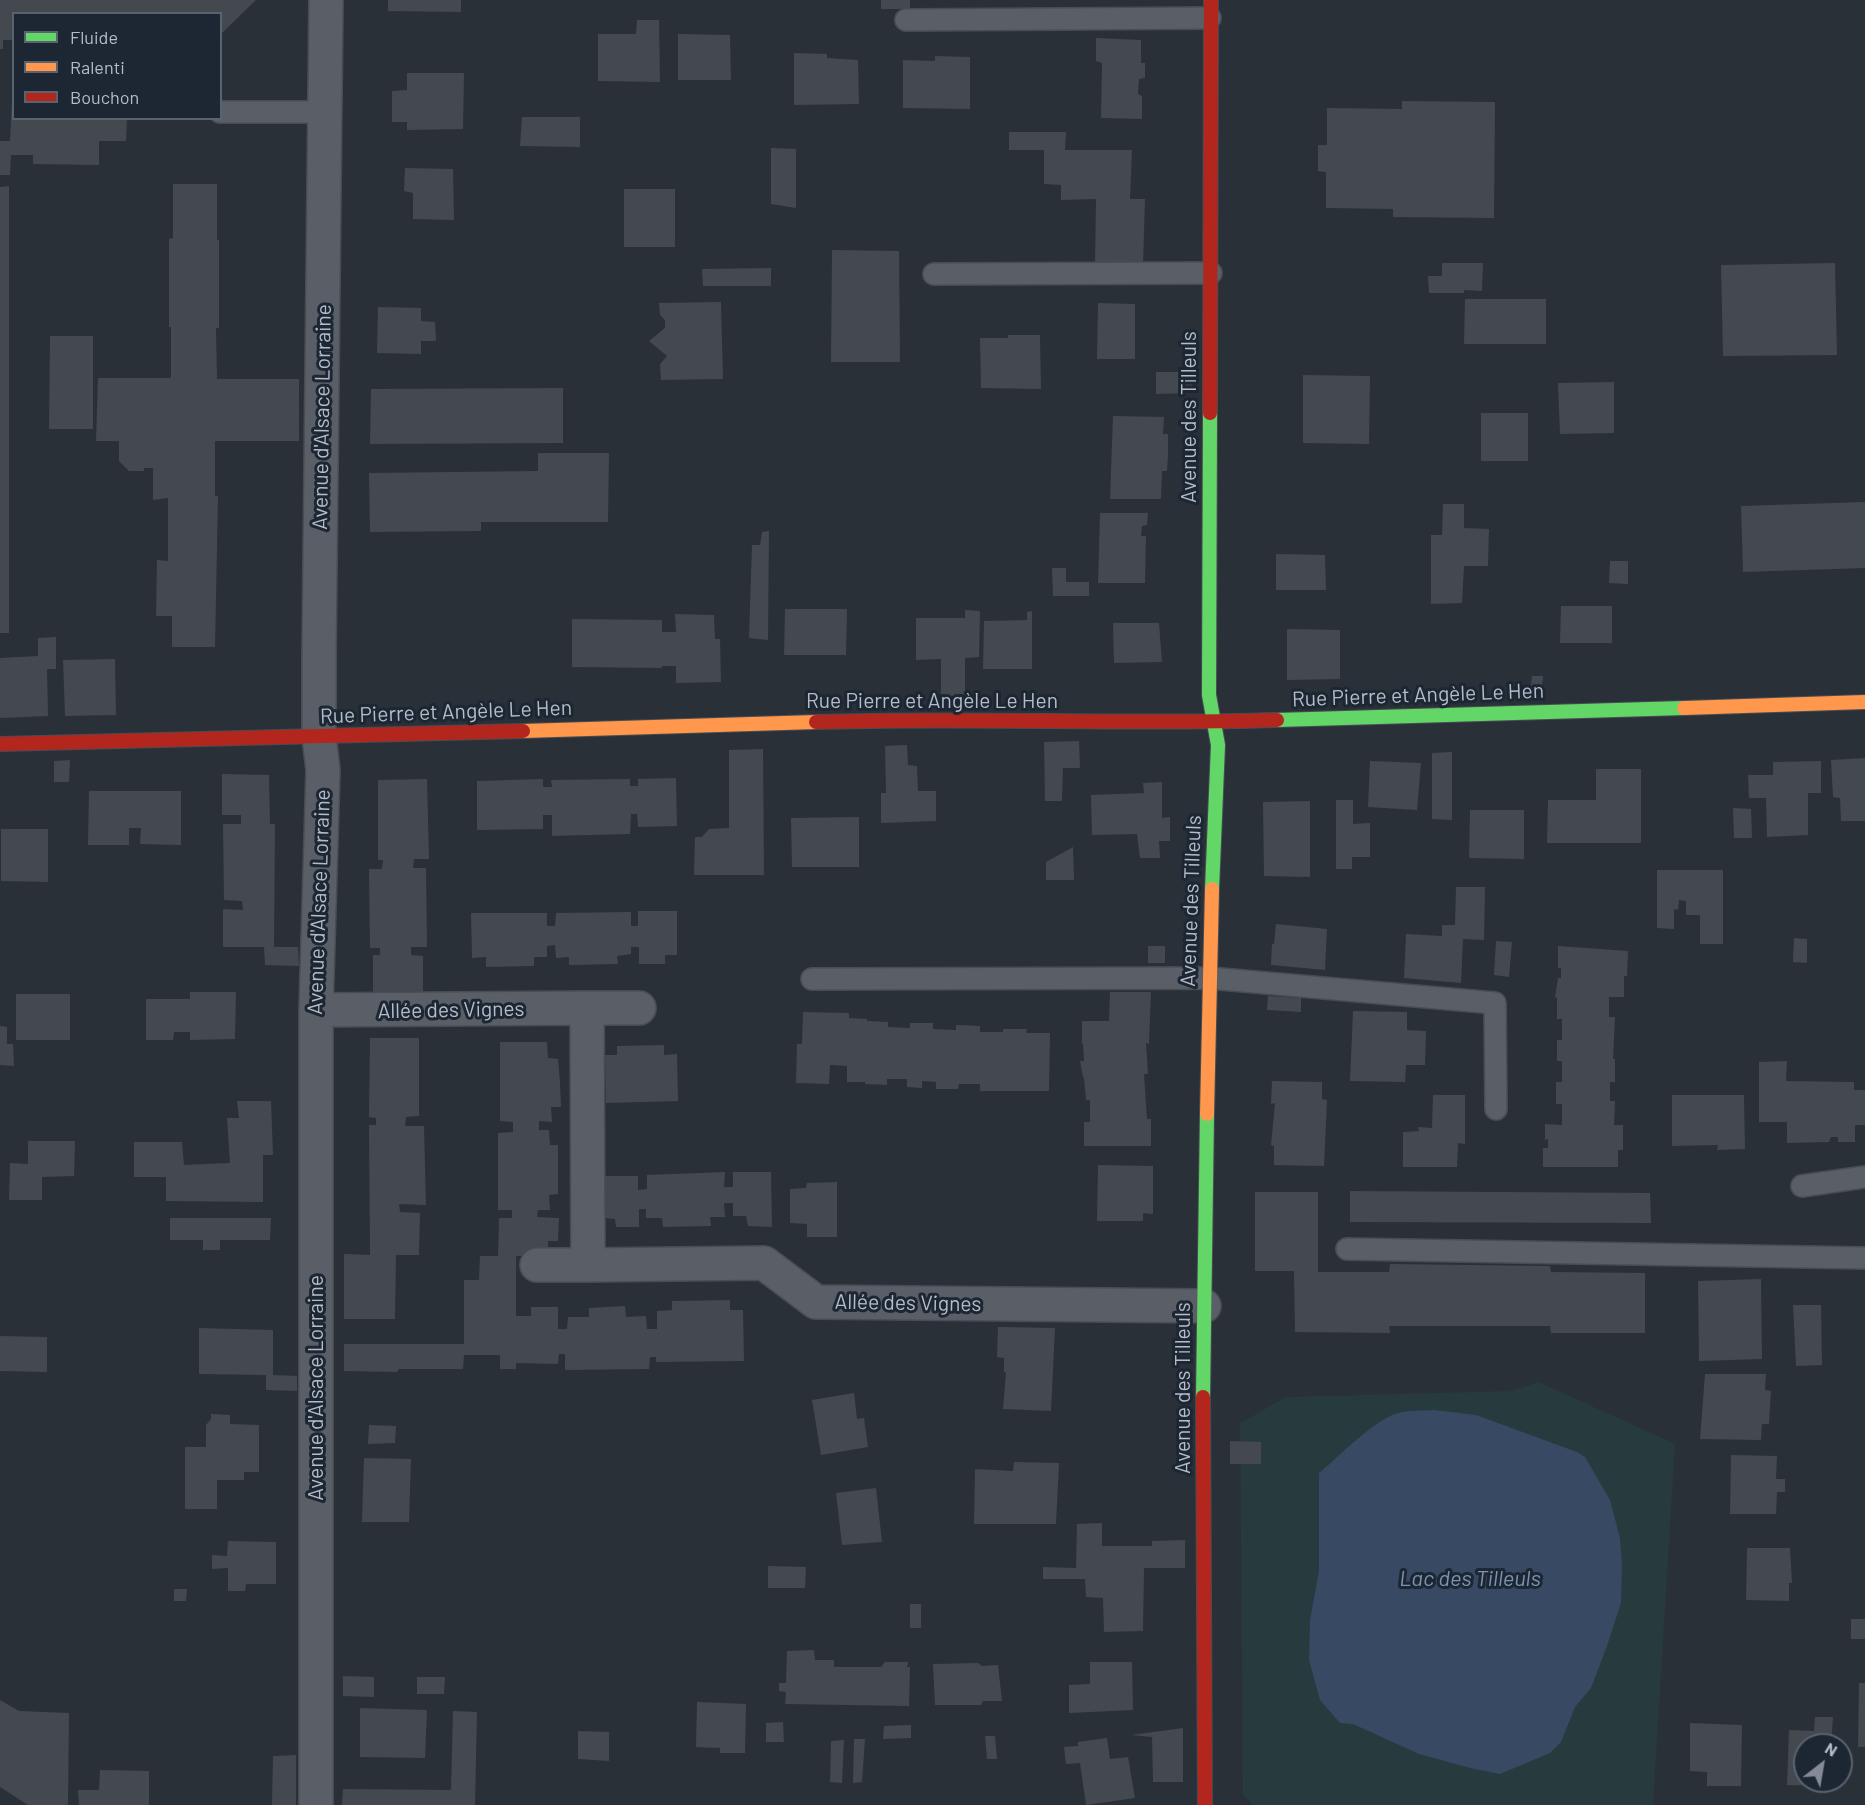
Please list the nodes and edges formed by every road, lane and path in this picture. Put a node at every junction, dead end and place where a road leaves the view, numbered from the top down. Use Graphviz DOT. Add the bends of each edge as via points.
graph roads {
  1 [pos="326,0"];
  2 [pos="1211,9"];
  3 [pos="906,20"];
  4 [pos="222,111"];
  5 [pos="324,112"];
  6 [pos="1211,273"];
  7 [pos="934,274"];
  8 [pos="1865,702"];
  9 [pos="1213,722"];
  10 [pos="319,737"];
  11 [pos="0,744"];
  12 [pos="1209,978"];
  13 [pos="812,979"];
  14 [pos="587,1008"];
  15 [pos="639,1008"];
  16 [pos="316,1010"];
  17 [pos="1496,1109"];
  18 [pos="1865,1178"];
  19 [pos="1802,1186"];
  20 [pos="1347,1249"];
  21 [pos="1865,1258"];
  22 [pos="537,1265"];
  23 [pos="588,1265"];
  24 [pos="1204,1306"];
  25 [pos="316,1805"];
  26 [pos="1205,1805"];
  1 -- 5 [label="street, Avenue d'Alsace Lorraine"];
  2 -- 3 [label="lane"];
  2 -- 6 [label="street, Avenue des Tilleuls"];
  4 -- 5 [label="lane"];
  5 -- 10 [label="street, Avenue d'Alsace Lorraine"];
  6 -- 7 [label="lane"];
  6 -- 9 [label="street, Avenue des Tilleuls" via="1209,695"];
  8 -- 9 [label="street, Rue Pierre et Angèle Le Hen"];
  9 -- 10 [label="street, Rue Pierre et Angèle Le Hen" via="885,720"];
  9 -- 12 [label="street, Avenue des Tilleuls" via="1218,745"];
  10 -- 11 [label="street, Rue Pierre et Angèle Le Hen"];
  10 -- 16 [label="street, Avenue d'Alsace Lorraine" via="323,770"];
  12 -- 13 [label="lane"];
  12 -- 17 [label="lane" via="1495,1003"];
  12 -- 24 [label="street, Avenue des Tilleuls"];
  14 -- 15 [label="street, Allée des Vignes"];
  14 -- 16 [label="street, Allée des Vignes"];
  14 -- 23 [label="street"];
  16 -- 25 [label="street, Avenue d'Alsace Lorraine"];
  18 -- 19 [label="lane"];
  20 -- 21 [label="lane"];
  22 -- 23 [label="street, Allée des Vignes"];
  23 -- 24 [label="street, Allée des Vignes" via="764,1263 816,1302"];
  24 -- 26 [label="street, Avenue des Tilleuls"];
}
